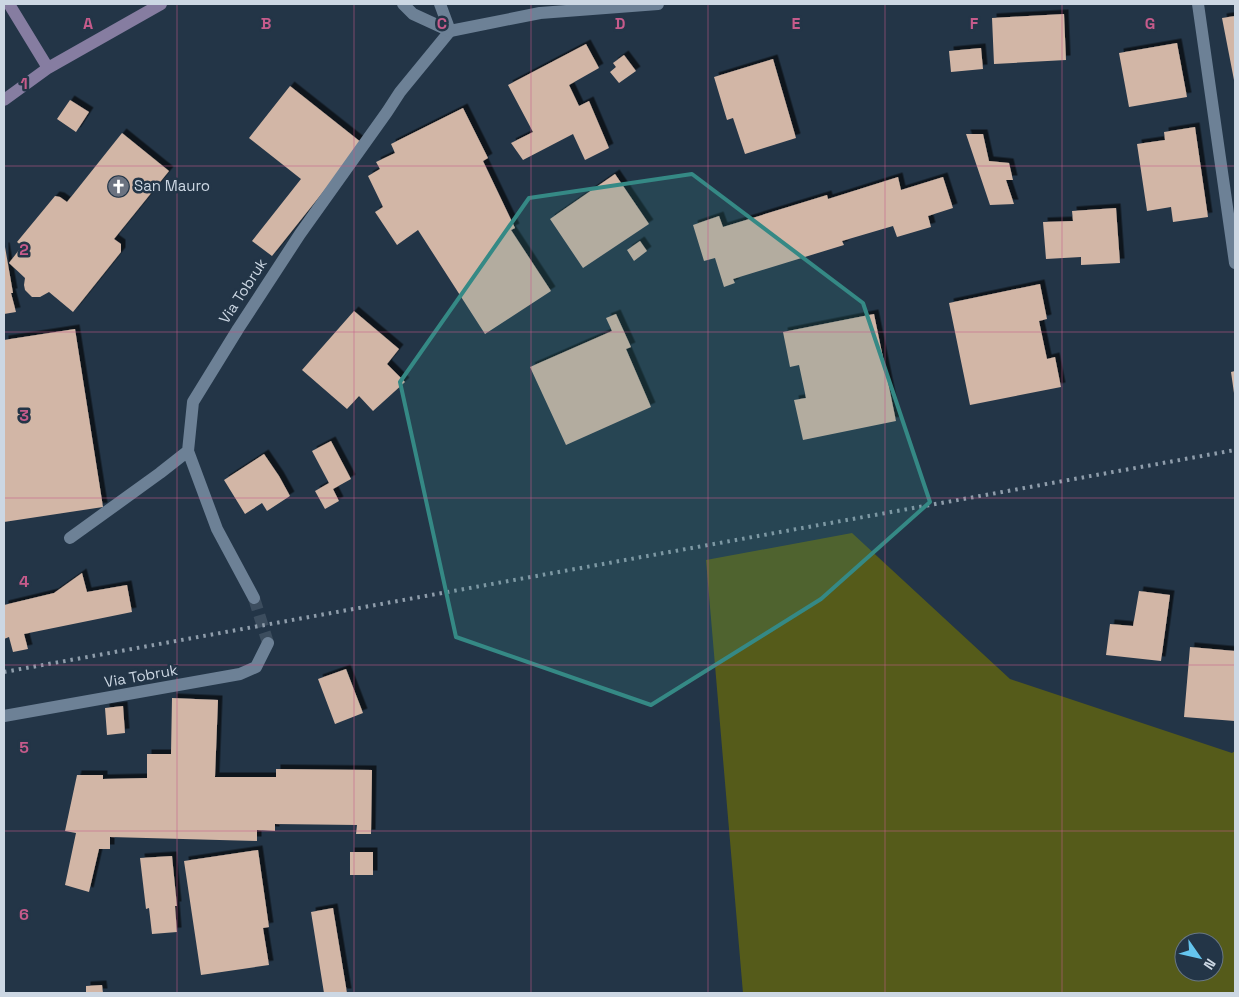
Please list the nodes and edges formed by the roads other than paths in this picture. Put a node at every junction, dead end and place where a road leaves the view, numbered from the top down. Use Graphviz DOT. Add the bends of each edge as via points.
graph roads {
  1 [pos="9,4"];
  2 [pos="161,4"];
  3 [pos="403,4"];
  4 [pos="440,4"];
  5 [pos="658,4"];
  6 [pos="1198,4"];
  7 [pos="450,31"];
  8 [pos="48,68"];
  9 [pos="4,100"];
  10 [pos="1235,263"];
  11 [pos="188,451"];
  12 [pos="70,538"];
  13 [pos="254,598"];
  14 [pos="268,643"];
  15 [pos="4,716"];
  1 -- 8 [label="main road"];
  2 -- 8 [label="main road"];
  3 -- 7 [label="street" via="413,14"];
  4 -- 7 [label="street"];
  5 -- 7 [label="street" via="540,13"];
  6 -- 10 [label="street"];
  7 -- 11 [label="street, Via Tobruk" via="400,92 238,329 193,402"];
  8 -- 9 [label="main road"];
  11 -- 12 [label="street"];
  11 -- 13 [label="street, Via Tobruk" via="217,529"];
  14 -- 15 [label="street, Via Tobruk" via="256,667 240,674"];
}
